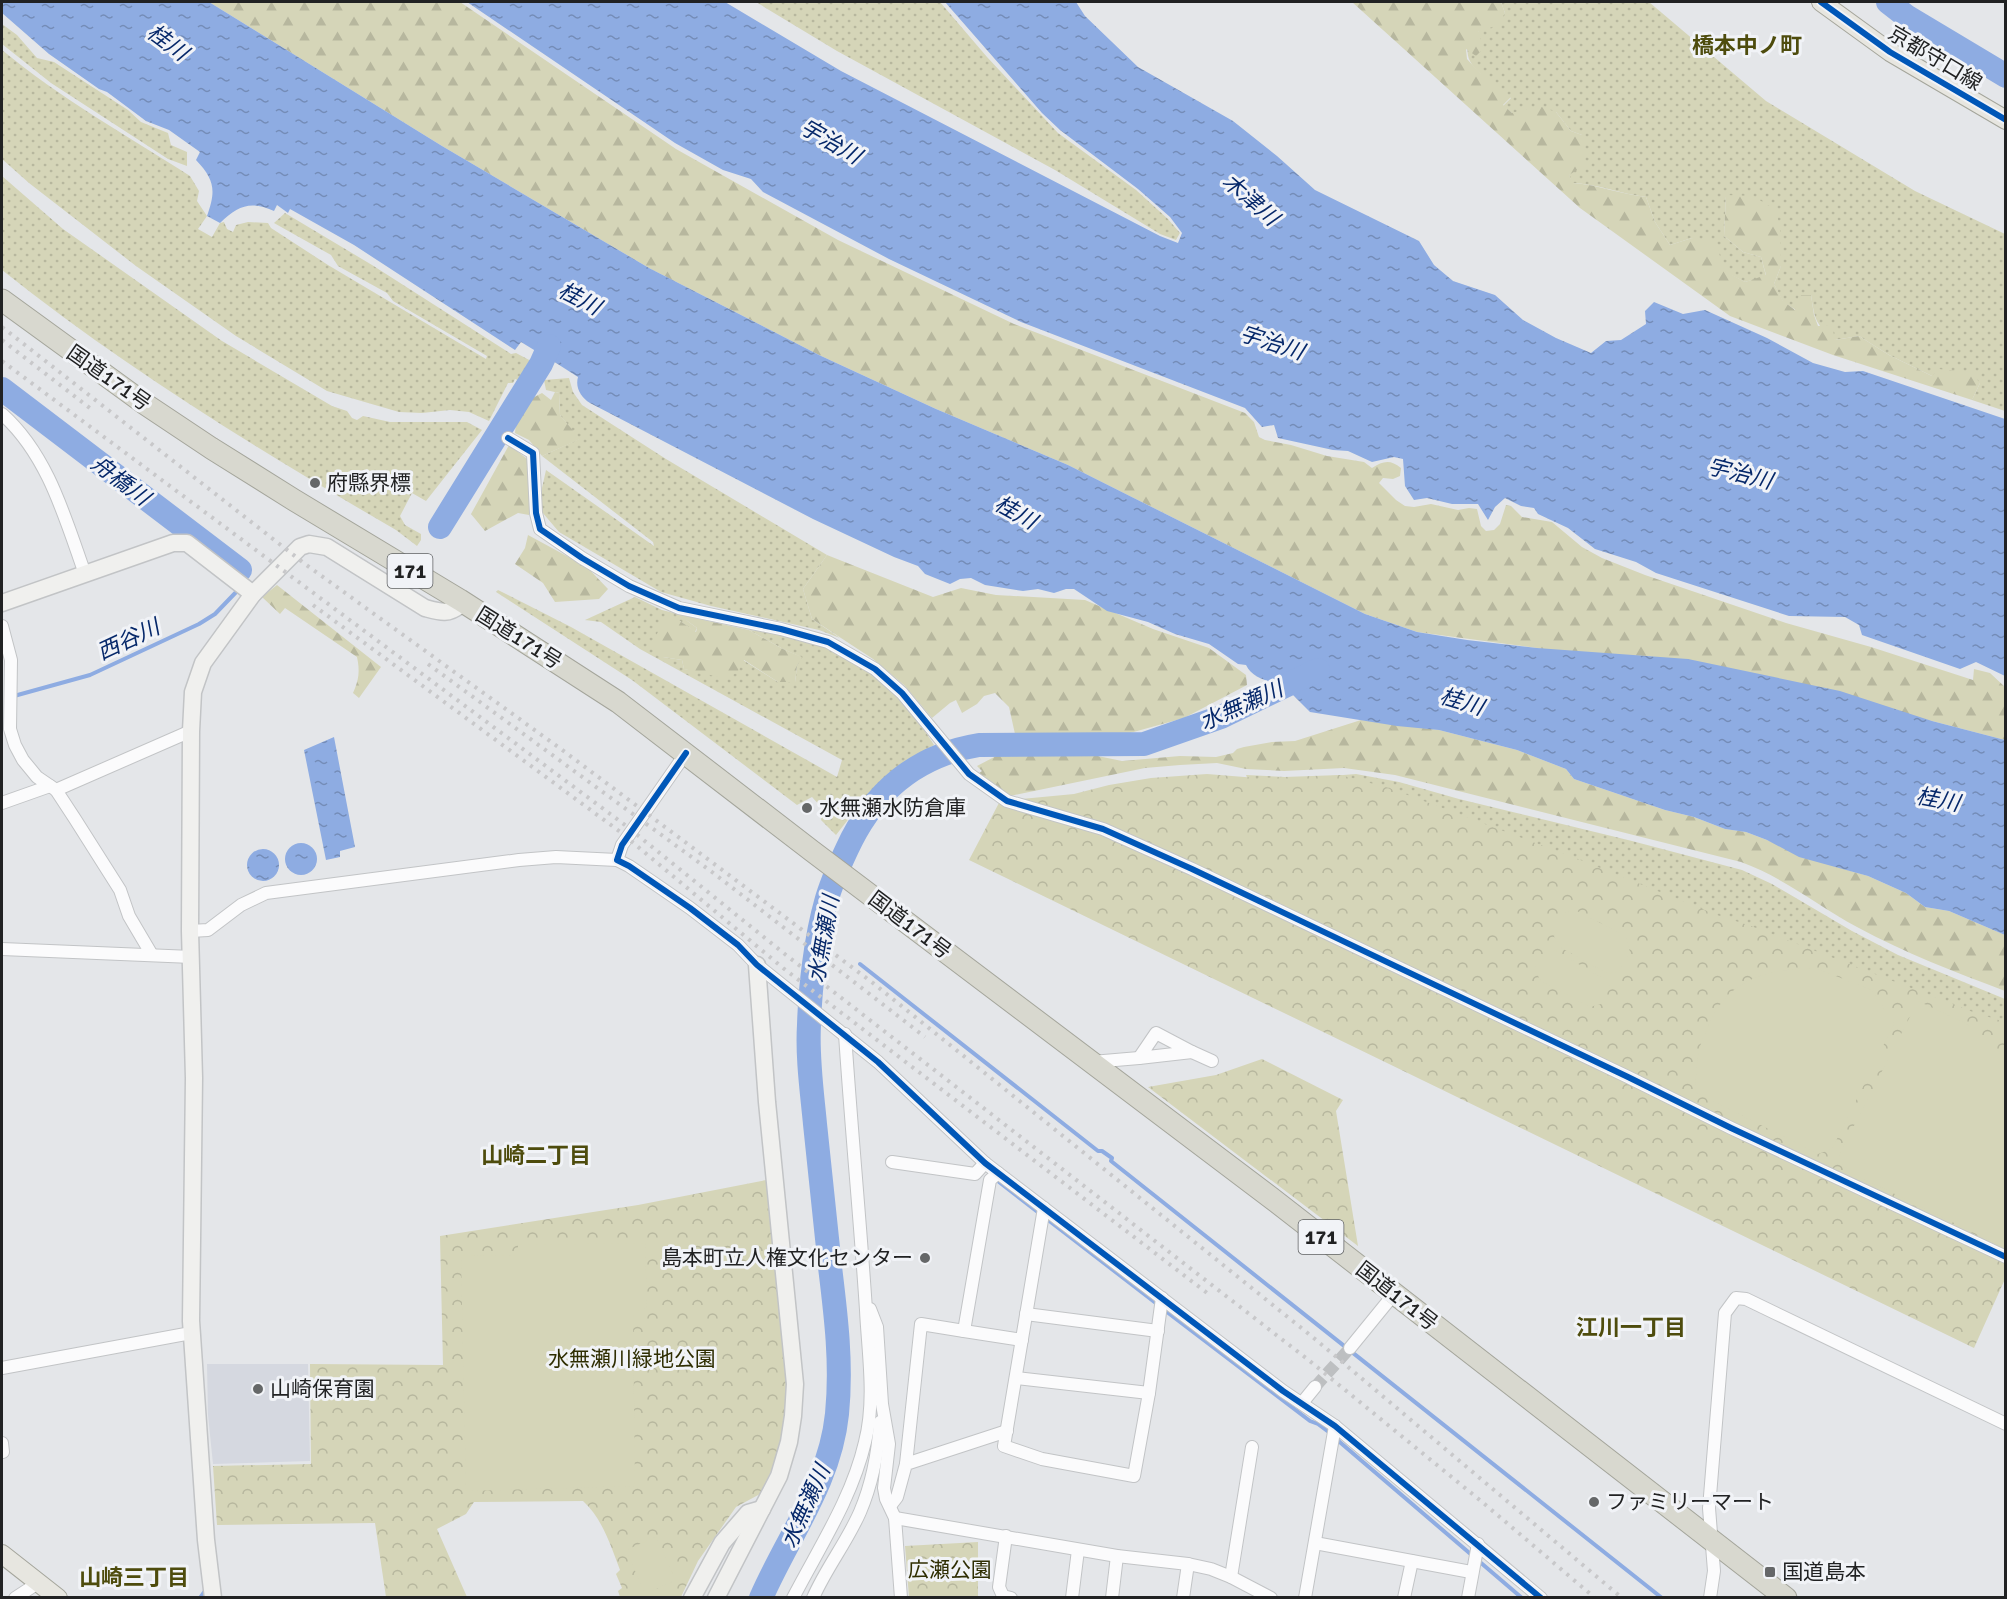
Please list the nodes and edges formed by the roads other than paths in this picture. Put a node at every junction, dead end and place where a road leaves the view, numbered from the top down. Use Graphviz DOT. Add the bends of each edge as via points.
graph roads {
  1 [pos="1821,2"];
  2 [pos="2006,120"];
  3 [pos="2,300"];
  4 [pos="2,414"];
  5 [pos="508,438"];
  6 [pos="85,574"];
  7 [pos="251,592"];
  8 [pos="460,600"];
  9 [pos="2,603"];
  10 [pos="2,626"];
  11 [pos="190,731"];
  12 [pos="686,753"];
  13 [pos="53,788"];
  14 [pos="2,803"];
  15 [pos="617,860"];
  16 [pos="190,931"];
  17 [pos="2,949"];
  18 [pos="152,955"];
  19 [pos="192,957"];
  20 [pos="757,964"];
  21 [pos="844,1034"];
  22 [pos="1192,1052"];
  23 [pos="1139,1058"];
  24 [pos="1212,1061"];
  25 [pos="1092,1062"];
  26 [pos="892,1162"];
  27 [pos="985,1163"];
  28 [pos="998,1173"];
  29 [pos="1043,1214"];
  30 [pos="2006,1257"];
  31 [pos="1394,1294"];
  32 [pos="865,1296"];
  33 [pos="1162,1304"];
  34 [pos="1026,1314"];
  35 [pos="1158,1330"];
  36 [pos="964,1331"];
  37 [pos="191,1333"];
  38 [pos="1022,1340"];
  39 [pos="1350,1348"];
  40 [pos="2,1368"];
  41 [pos="1016,1378"];
  42 [pos="1315,1387"];
  43 [pos="1149,1393"];
  44 [pos="1302,1403"];
  45 [pos="882,1404"];
  46 [pos="2006,1424"];
  47 [pos="1007,1431"];
  48 [pos="1335,1434"];
  49 [pos="1252,1447"];
  50 [pos="906,1464"];
  51 [pos="762,1509"];
  52 [pos="893,1512"];
  53 [pos="1006,1536"];
  54 [pos="1713,1541"];
  55 [pos="1315,1543"];
  56 [pos="1078,1550"];
  57 [pos="2,1554"];
  58 [pos="1117,1556"];
  59 [pos="1475,1558"];
  60 [pos="1412,1561"];
  61 [pos="1188,1564"];
  62 [pos="1231,1577"];
  63 [pos="38,1582"];
  64 [pos="1254,1593"];
  65 [pos="1006,1597"];
  66 [pos="15,1598"];
  67 [pos="58,1598"];
  68 [pos="213,1598"];
  69 [pos="692,1598"];
  70 [pos="716,1598"];
  71 [pos="793,1598"];
  72 [pos="813,1598"];
  73 [pos="901,1598"];
  74 [pos="1072,1598"];
  75 [pos="1112,1598"];
  76 [pos="1183,1598"];
  77 [pos="1270,1598"];
  78 [pos="1305,1598"];
  79 [pos="1404,1598"];
  80 [pos="1468,1598"];
  81 [pos="1541,1598"];
  82 [pos="1710,1598"];
  83 [pos="1786,1598"];
  1 -- 2 [label="main road, 京都守口線" via="1890,52"];
  3 -- 8 [label="highway, 国道171号 / 171" via="144,404"];
  4 -- 6 [label="street" via="18,429 55,491"];
  5 -- 30 [label="street" via="533,453 540,529 628,586 679,608 828,642 875,669 902,693 969,774 1007,801 1103,829 1192,869"];
  6 -- 7 [label="street" via="180,542 187,543"];
  6 -- 9 [label="street"];
  7 -- 8 [label="street" via="300,547 309,544 327,547 425,608 444,613 460,605"];
  7 -- 11 [label="street" via="203,663 194,692"];
  8 -- 12 [label="highway, 国道171号 / 171" via="618,702"];
  10 -- 13 [label="street" via="11,660 10,729 15,745 37,777"];
  11 -- 13 [label="street"];
  11 -- 16 [label="street"];
  12 -- 15 [label="street" via="622,845"];
  12 -- 25 [label="highway, 国道171号 / 171"];
  13 -- 14 [label="street"];
  13 -- 18 [label="street" via="120,890 129,916"];
  15 -- 16 [label="street" via="519,860 266,893 241,905 208,930"];
  15 -- 20 [label="street" via="690,908"];
  16 -- 19 [label="street"];
  17 -- 18 [label="street"];
  18 -- 19 [label="street"];
  19 -- 37 [label="street"];
  20 -- 21 [label="street"];
  20 -- 51 [label="street" via="795,1384 789,1442"];
  21 -- 27 [label="street"];
  21 -- 32 [label="street"];
  22 -- 23 [label="street"];
  22 -- 23 [label="street" via="1156,1033"];
  22 -- 24 [label="street"];
  23 -- 25 [label="street"];
  25 -- 31 [label="highway, 国道171号 / 171"];
  26 -- 27 [label="street" via="975,1174"];
  27 -- 28 [label="street"];
  28 -- 29 [label="street"];
  28 -- 36 [label="street" via="990,1180"];
  29 -- 33 [label="street"];
  29 -- 34 [label="street"];
  31 -- 39 [label="street"];
  31 -- 54 [label="highway, 国道171号 / 171"];
  32 -- 45 [label="street" via="877,1328"];
  32 -- 71 [label="street" via="870,1379 866,1439 848,1496"];
  33 -- 35 [label="street"];
  33 -- 44 [label="street"];
  34 -- 35 [label="street"];
  34 -- 38 [label="street"];
  35 -- 43 [label="street"];
  36 -- 38 [label="street"];
  36 -- 50 [label="street" via="921,1324"];
  37 -- 40 [label="street"];
  37 -- 68 [label="street"];
  38 -- 41 [label="street"];
  41 -- 43 [label="street"];
  41 -- 47 [label="street"];
  42 -- 44 [label="street"];
  43 -- 47 [label="street" via="1134,1476 1042,1459 1004,1446"];
  44 -- 48 [label="street"];
  45 -- 52 [label="street" via="889,1444 884,1488"];
  45 -- 72 [label="street" via="878,1447 860,1512"];
  46 -- 54 [label="street" via="1746,1299 1736,1298 1725,1313 1708,1508"];
  47 -- 50 [label="street"];
  48 -- 55 [label="street"];
  48 -- 59 [label="street"];
  49 -- 62 [label="street"];
  50 -- 52 [label="street"];
  51 -- 69 [label="street" via="748,1513 722,1542"];
  51 -- 70 [label="street"];
  52 -- 53 [label="street"];
  52 -- 73 [label="street"];
  53 -- 56 [label="street"];
  53 -- 65 [label="street" via="999,1587"];
  54 -- 82 [label="street"];
  54 -- 83 [label="highway, 国道171号 / 171"];
  55 -- 60 [label="street"];
  55 -- 78 [label="street"];
  56 -- 58 [label="street"];
  56 -- 74 [label="street"];
  57 -- 63 [label="main road"];
  58 -- 61 [label="street"];
  58 -- 75 [label="street"];
  59 -- 60 [label="street"];
  59 -- 80 [label="street"];
  59 -- 81 [label="street"];
  60 -- 79 [label="street"];
  61 -- 62 [label="street"];
  61 -- 76 [label="street"];
  62 -- 64 [label="street"];
  63 -- 66 [label="street"];
  63 -- 67 [label="main road"];
  64 -- 77 [label="street"];
}
